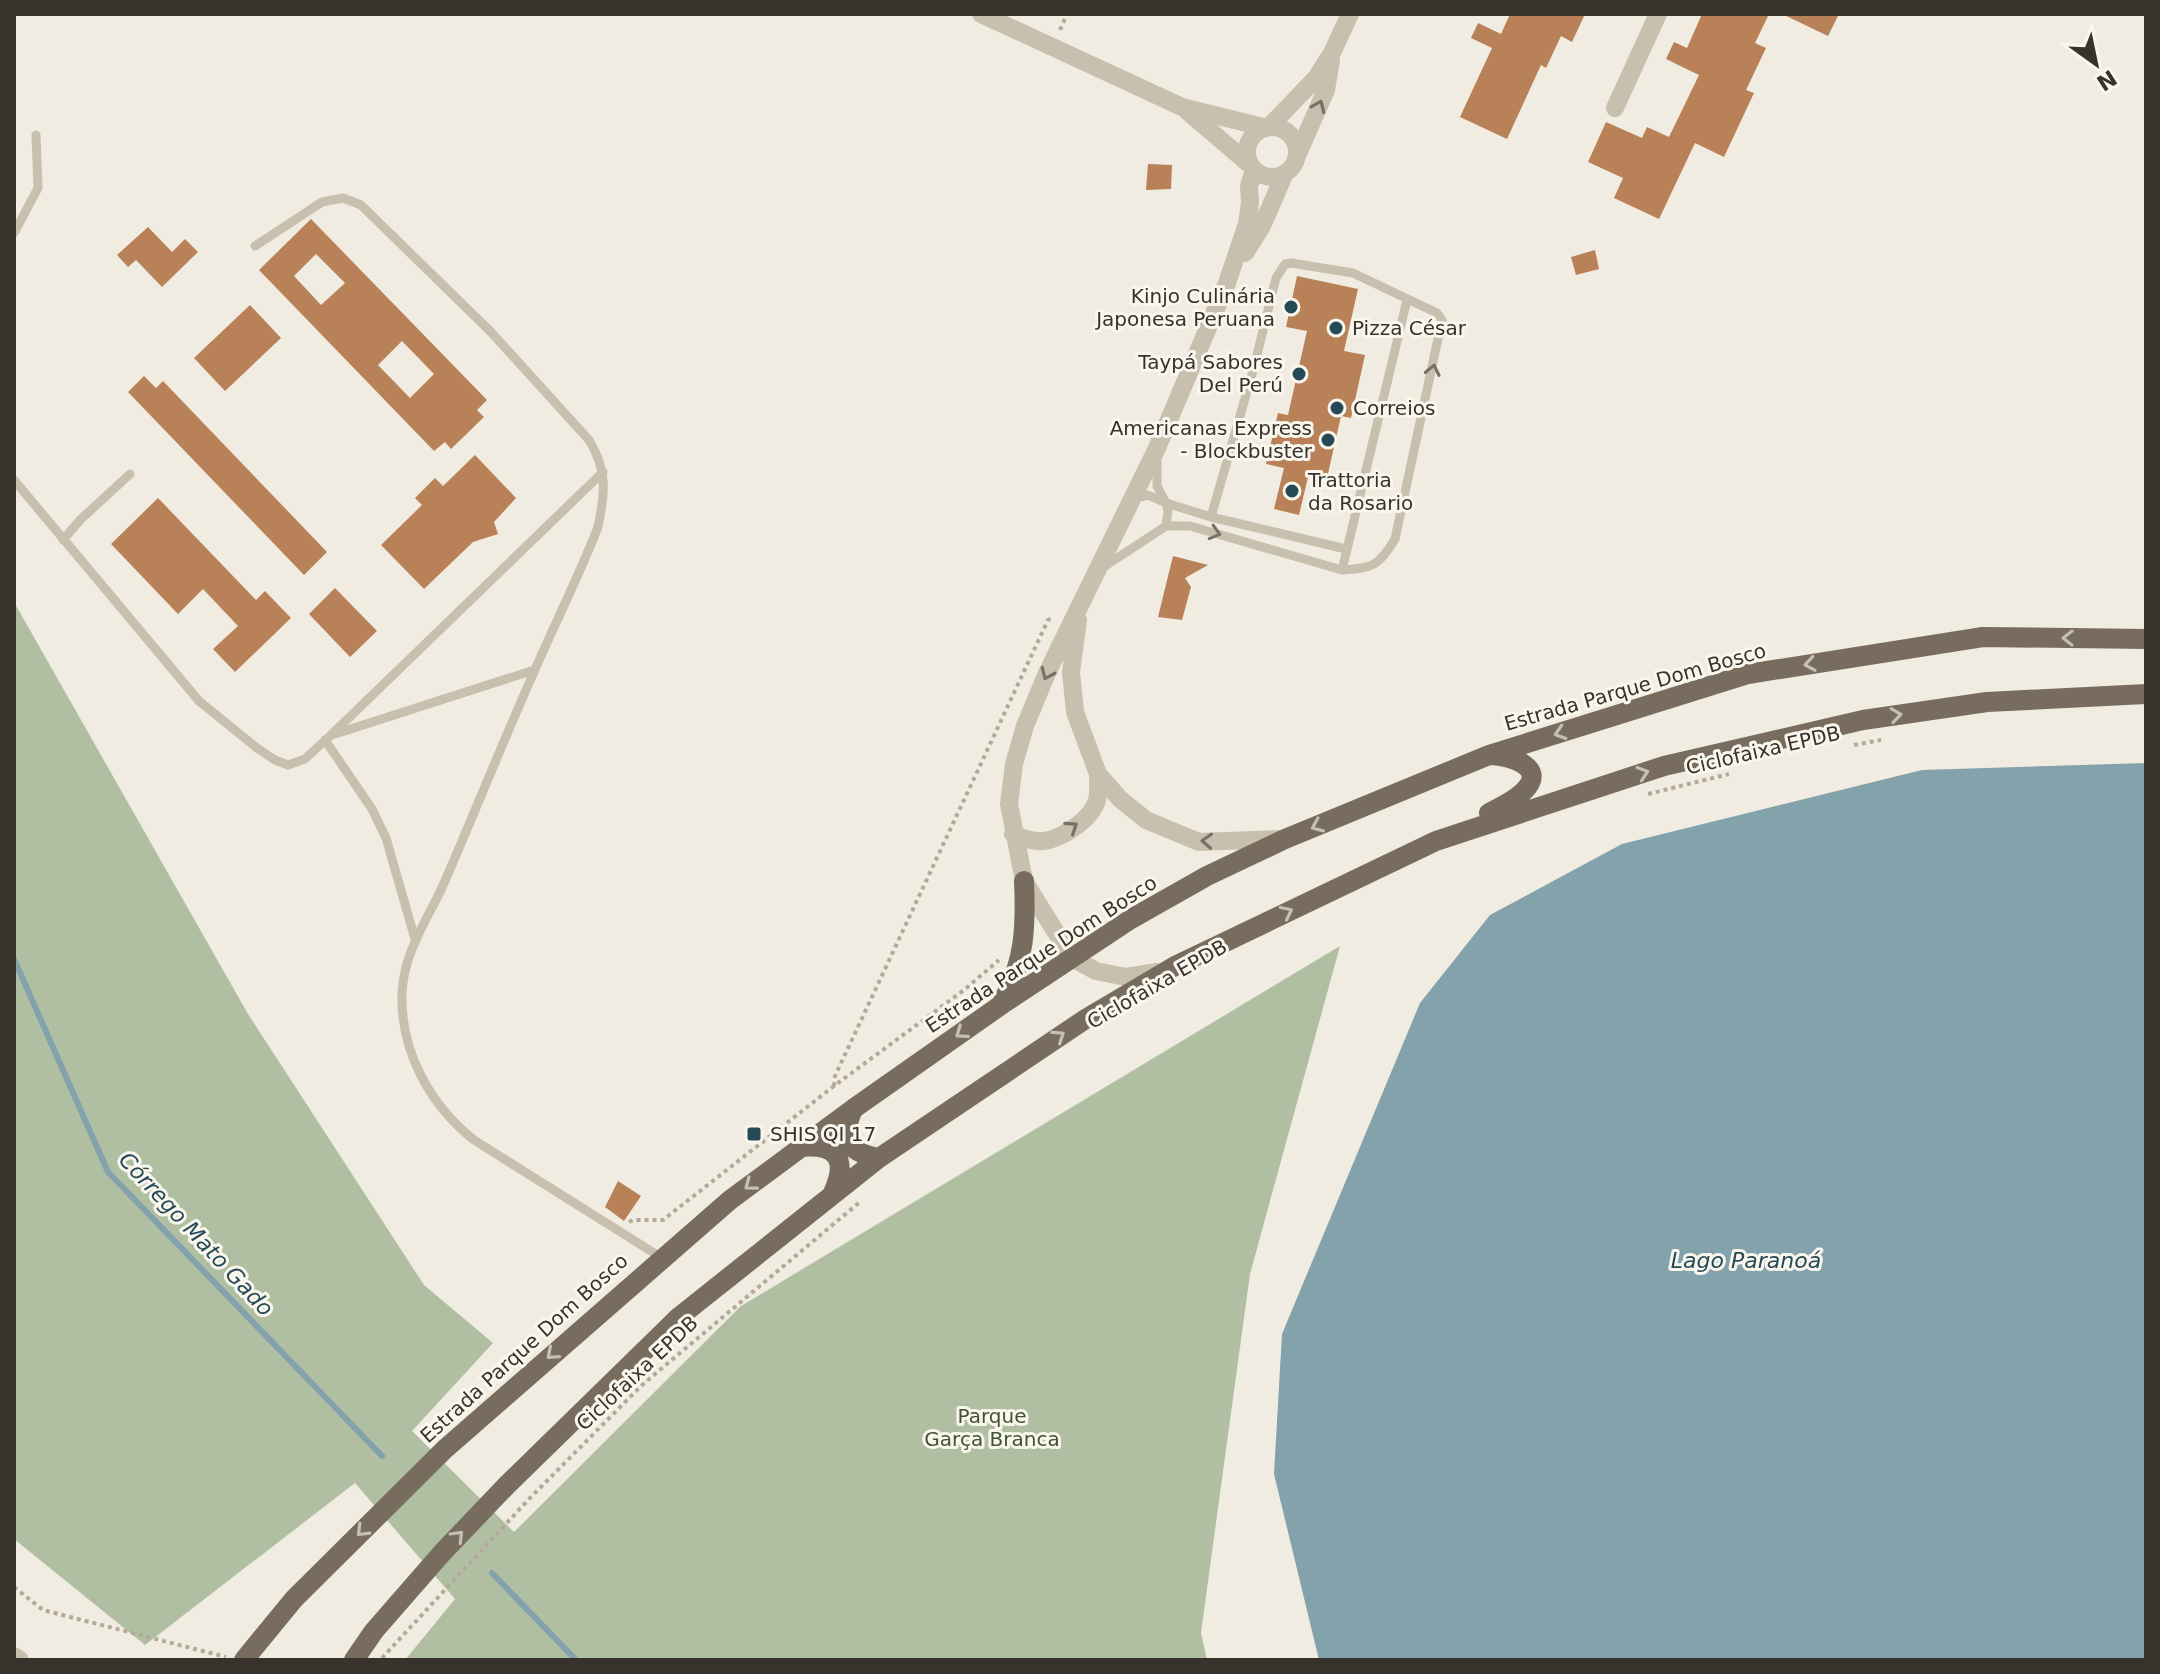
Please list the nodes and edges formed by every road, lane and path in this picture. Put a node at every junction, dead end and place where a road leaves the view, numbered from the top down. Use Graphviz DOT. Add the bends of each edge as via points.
graph roads {
  1 [pos="981,14"];
  2 [pos="1350,14"];
  3 [pos="1658,14"];
  4 [pos="1332,53"];
  5 [pos="1182,107"];
  6 [pos="1615,108"];
  7 [pos="1268,128"];
  8 [pos="36,135"];
  9 [pos="1297,156"];
  10 [pos="1252,167"];
  11 [pos="1285,173"];
  12 [pos="14,233"];
  13 [pos="255,246"];
  14 [pos="1227,283"];
  15 [pos="1407,300"];
  16 [pos="1157,448"];
  17 [pos="603,472"];
  18 [pos="130,474"];
  19 [pos="14,480"];
  20 [pos="1132,499"];
  21 [pos="1166,503"];
  22 [pos="1211,517"];
  23 [pos="1166,526"];
  24 [pos="63,540"];
  25 [pos="1346,549"];
  26 [pos="1342,570"];
  27 [pos="1096,572"];
  28 [pos="1080,603"];
  29 [pos="2146,639"];
  30 [pos="534,670"];
  31 [pos="2146,694"];
  32 [pos="328,738"];
  33 [pos="1892,738"];
  34 [pos="1848,746"];
  35 [pos="1489,755"];
  36 [pos="1739,771"];
  37 [pos="1098,774"];
  38 [pos="1647,795"];
  39 [pos="1013,834"];
  40 [pos="1285,839"];
  41 [pos="1436,841"];
  42 [pos="1024,881"];
  43 [pos="1025,932"];
  44 [pos="415,939"];
  45 [pos="1072,958"];
  46 [pos="1175,966"];
  47 [pos="1001,1005"];
  48 [pos="834,1086"];
  49 [pos="853,1109"];
  50 [pos="800,1147"];
  51 [pos="879,1158"];
  52 [pos="872,1192"];
  53 [pos="833,1193"];
  54 [pos="617,1230"];
  55 [pos="662,1258"];
  56 [pos="14,1587"];
  57 [pos="14,1656"];
  58 [pos="20,1660"];
  59 [pos="236,1660"];
  60 [pos="244,1660"];
  61 [pos="354,1660"];
  62 [pos="380,1660"];
  1 -- 5 [label="street"];
  2 -- 4 [label="street"];
  3 -- 6 [label="street"];
  4 -- 7 [label="street" via="1316,78"];
  9 -- 4 [label="street, one-way" via="1326,90"];
  5 -- 7 [label="street"];
  5 -- 10 [label="street"];
  7 -- 9 [label="street" via="1290,135"];
  7 -- 10 [label="street" via="1249,141"];
  8 -- 12 [label="lane" via="38,188"];
  9 -- 11 [label="street"];
  10 -- 11 [label="street" via="1266,177"];
  10 -- 14 [label="street" via="1247,224"];
  11 -- 14 [label="street" via="1261,228"];
  13 -- 17 [label="lane" via="322,202 343,198 361,205 491,332 589,440"];
  14 -- 16 [label="street"];
  15 -- 22 [label="lane" via="1353,273 1291,263 1280,269"];
  15 -- 25 [label="lane"];
  26 -- 15 [label="lane, one-way" via="1368,568 1383,560 1395,539 1443,323 1437,313"];
  16 -- 20 [label="street"];
  16 -- 21 [label="lane" via="1156,479"];
  17 -- 30 [label="lane" via="598,527"];
  17 -- 32 [label="lane"];
  18 -- 24 [label="lane"];
  19 -- 24 [label="lane"];
  20 -- 21 [label="lane" via="1148,495"];
  20 -- 27 [label="street"];
  21 -- 22 [label="lane"];
  21 -- 23 [label="lane"];
  22 -- 25 [label="lane"];
  23 -- 26 [label="lane, one-way" via="1190,526"];
  23 -- 27 [label="lane"];
  24 -- 32 [label="lane" via="199,701 257,748 288,765 305,759"];
  25 -- 26 [label="lane"];
  27 -- 28 [label="street"];
  28 -- 37 [label="street" via="1071,672 1075,712"];
  28 -- 39 [label="street, one-way" via="1018,751 1009,804"];
  28 -- 48 [label="path" via="1048,620"];
  29 -- 35 [label="main road, Estrada Parque Dom Bosco, one-way" via="1983,637 1748,674"];
  30 -- 32 [label="lane"];
  30 -- 44 [label="lane" via="446,879"];
  41 -- 31 [label="main road, one-way" via="1664,766 1863,720 1987,702"];
  32 -- 44 [label="lane" via="386,838"];
  33 -- 34 [label="path, Ciclofaixa EPDB"];
  35 -- 40 [label="main road, Estrada Parque Dom Bosco, one-way"];
  35 -- 41 [label="main road" via="1523,763 1531,773 1530,784 1522,794"];
  36 -- 38 [label="path, Ciclofaixa EPDB"];
  39 -- 37 [label="street, one-way" via="1041,841 1076,824 1097,800"];
  40 -- 37 [label="street, one-way" via="1199,842 1146,820"];
  39 -- 42 [label="street"];
  40 -- 45 [label="main road, Estrada Parque Dom Bosco" via="1207,876"];
  46 -- 41 [label="main road, one-way"];
  42 -- 43 [label="main road"];
  42 -- 45 [label="street"];
  43 -- 47 [label="main road" via="1016,978"];
  43 -- 48 [label="path" via="964,990"];
  44 -- 54 [label="lane" via="402,991 408,1047 445,1112 474,1140"];
  45 -- 46 [label="street" via="1096,971 1126,977"];
  45 -- 47 [label="main road, Estrada Parque Dom Bosco"];
  51 -- 46 [label="main road, one-way" via="1077,1024"];
  47 -- 49 [label="main road, Estrada Parque Dom Bosco, one-way"];
  48 -- 54 [label="path" via="663,1220 633,1220"];
  49 -- 50 [label="main road, Estrada Parque Dom Bosco"];
  49 -- 51 [label="main road" via="846,1138 865,1156"];
  50 -- 53 [label="main road" via="835,1154 841,1164"];
  50 -- 55 [label="main road, Estrada Parque Dom Bosco, one-way"];
  51 -- 53 [label="main road"];
  52 -- 62 [label="path, Ciclofaixa EPDB" via="642,1385"];
  61 -- 53 [label="main road, one-way" via="442,1553 625,1369 679,1317"];
  54 -- 55 [label="lane"];
  55 -- 60 [label="main road, Estrada Parque Dom Bosco, one-way" via="445,1449 294,1599"];
  56 -- 59 [label="path" via="43,1610"];
  57 -- 58 [label="street"];
}
